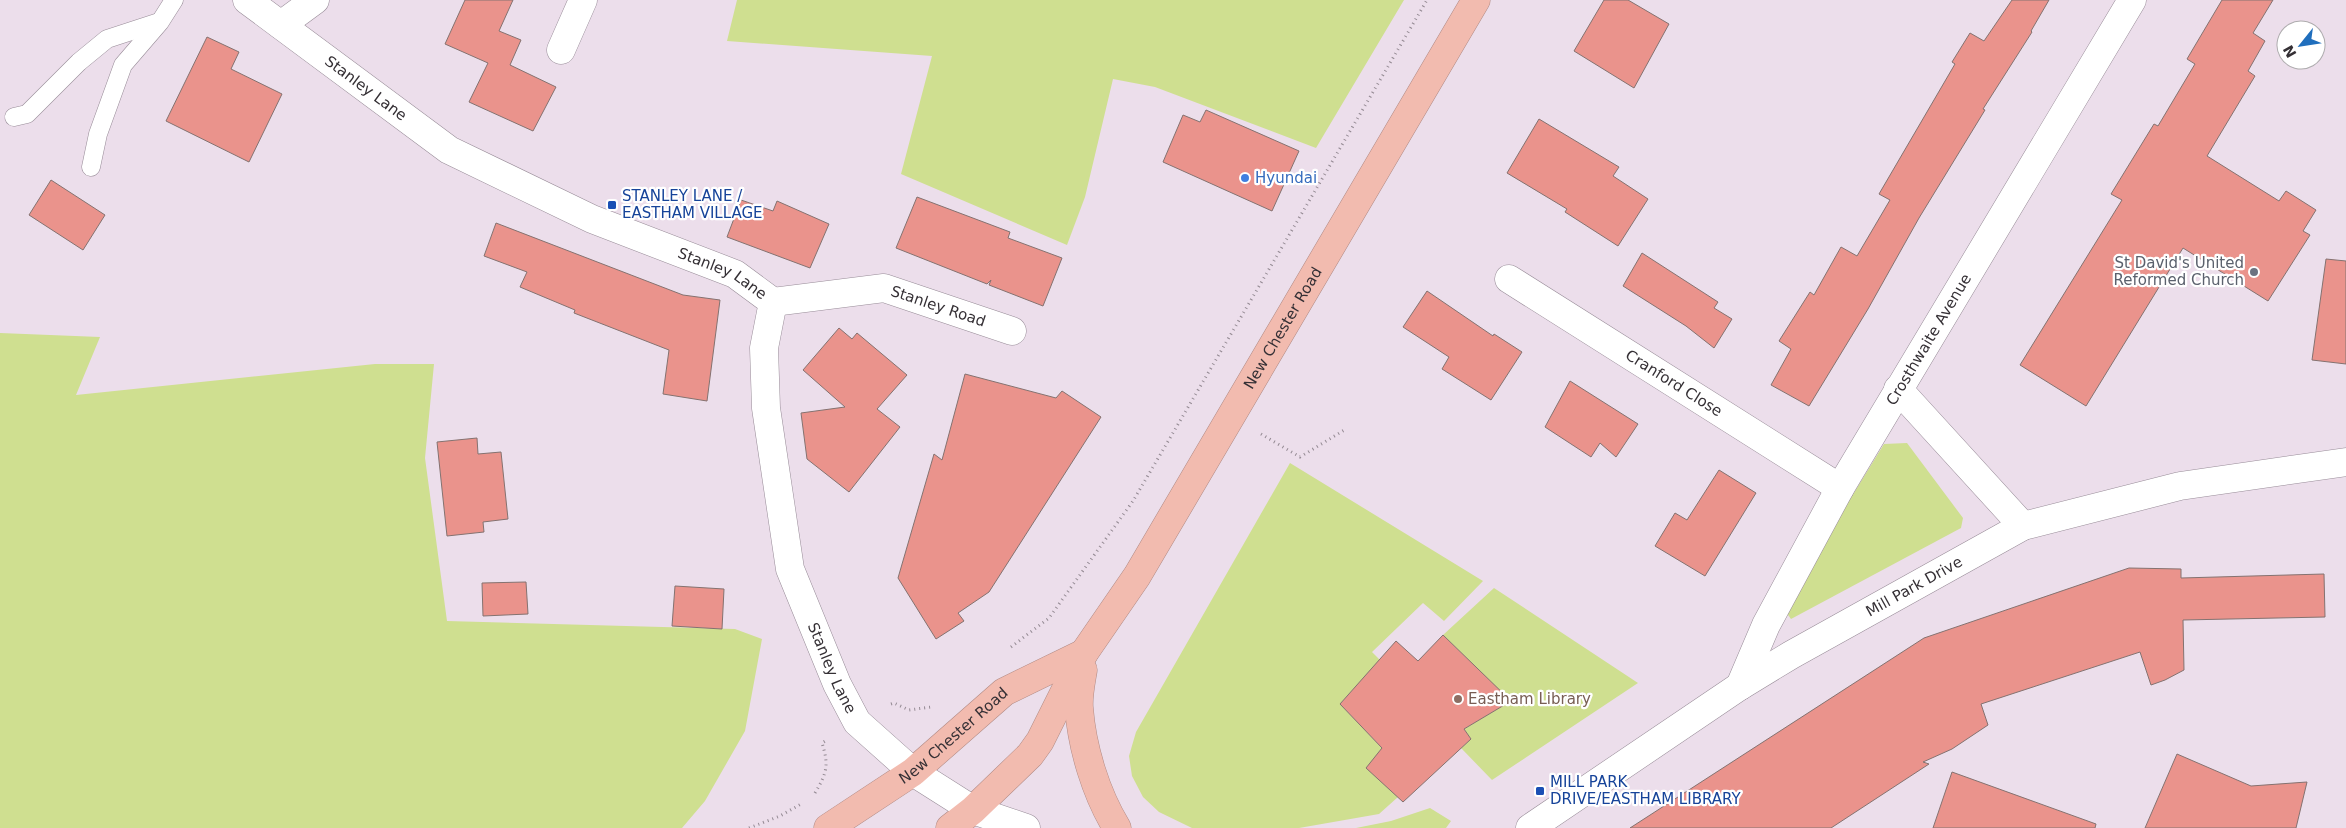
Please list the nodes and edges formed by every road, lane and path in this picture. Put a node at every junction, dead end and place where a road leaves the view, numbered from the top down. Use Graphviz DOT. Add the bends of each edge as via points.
graph roads {
  1 [pos="174,0"];
  2 [pos="247,0"];
  3 [pos="315,0"];
  4 [pos="583,0"];
  5 [pos="1427,0"];
  6 [pos="1476,0"];
  7 [pos="2132,0"];
  8 [pos="160,22"];
  9 [pos="281,25"];
  10 [pos="561,50"];
  11 [pos="14,116"];
  12 [pos="91,167"];
  13 [pos="1508,279"];
  14 [pos="773,302"];
  15 [pos="1012,332"];
  16 [pos="1898,389"];
  17 [pos="1232,416"];
  18 [pos="1346,429"];
  19 [pos="2346,462"];
  20 [pos="1840,488"];
  21 [pos="2023,526"];
  22 [pos="1004,652"];
  23 [pos="1084,654"];
  24 [pos="1740,686"];
  25 [pos="932,707"];
  26 [pos="857,722"];
  27 [pos="913,772"];
  28 [pos="809,798"];
  29 [pos="803,803"];
  30 [pos="973,810"];
  31 [pos="749,828"];
  32 [pos="828,828"];
  33 [pos="950,828"];
  34 [pos="1026,828"];
  35 [pos="1117,828"];
  36 [pos="1530,828"];
  1 -- 8 [label="lane"];
  2 -- 9 [label="street, Stanley Lane"];
  3 -- 9 [label="street"];
  4 -- 10 [label="street"];
  5 -- 22 [label="path" via="1133,501 1049,618"];
  6 -- 17 [label="highway, New Chester Road"];
  7 -- 16 [label="street, Crosthwaite Avenue"];
  8 -- 11 [label="lane" via="107,39 79,62 28,114"];
  8 -- 12 [label="lane" via="123,65 98,134"];
  9 -- 14 [label="street, Stanley Lane" via="449,150 592,219 735,274"];
  13 -- 20 [label="street, Cranford Close"];
  14 -- 15 [label="street, Stanley Road" via="884,288"];
  14 -- 26 [label="street, Stanley Lane" via="764,348 766,408 790,569 837,684"];
  16 -- 20 [label="street, Crosthwaite Avenue"];
  16 -- 21 [label="street"];
  17 -- 18 [label="path" via="1300,457"];
  17 -- 23 [label="highway, New Chester Road" via="1137,576"];
  19 -- 21 [label="street, Mill Park Drive" via="2180,486"];
  20 -- 24 [label="street, Crosthwaite Avenue" via="1766,625"];
  21 -- 24 [label="street, Mill Park Drive"];
  23 -- 27 [label="highway, New Chester Road" via="1004,692"];
  23 -- 30 [label="highway, New Chester Road" via="1040,741 1030,755"];
  23 -- 35 [label="highway" via="1079,707 1092,773"];
  24 -- 36 [label="street, Mill Park Drive"];
  25 -- 26 [label="path" via="909,710 894,703"];
  26 -- 27 [label="street, Stanley Lane"];
  26 -- 28 [label="path" via="822,743 828,760 824,777"];
  27 -- 30 [label="street, Stanley Lane"];
  27 -- 32 [label="highway, New Chester Road"];
  29 -- 31 [label="path"];
  30 -- 33 [label="highway, New Chester Road"];
  30 -- 34 [label="street, Stanley Lane"];
}
